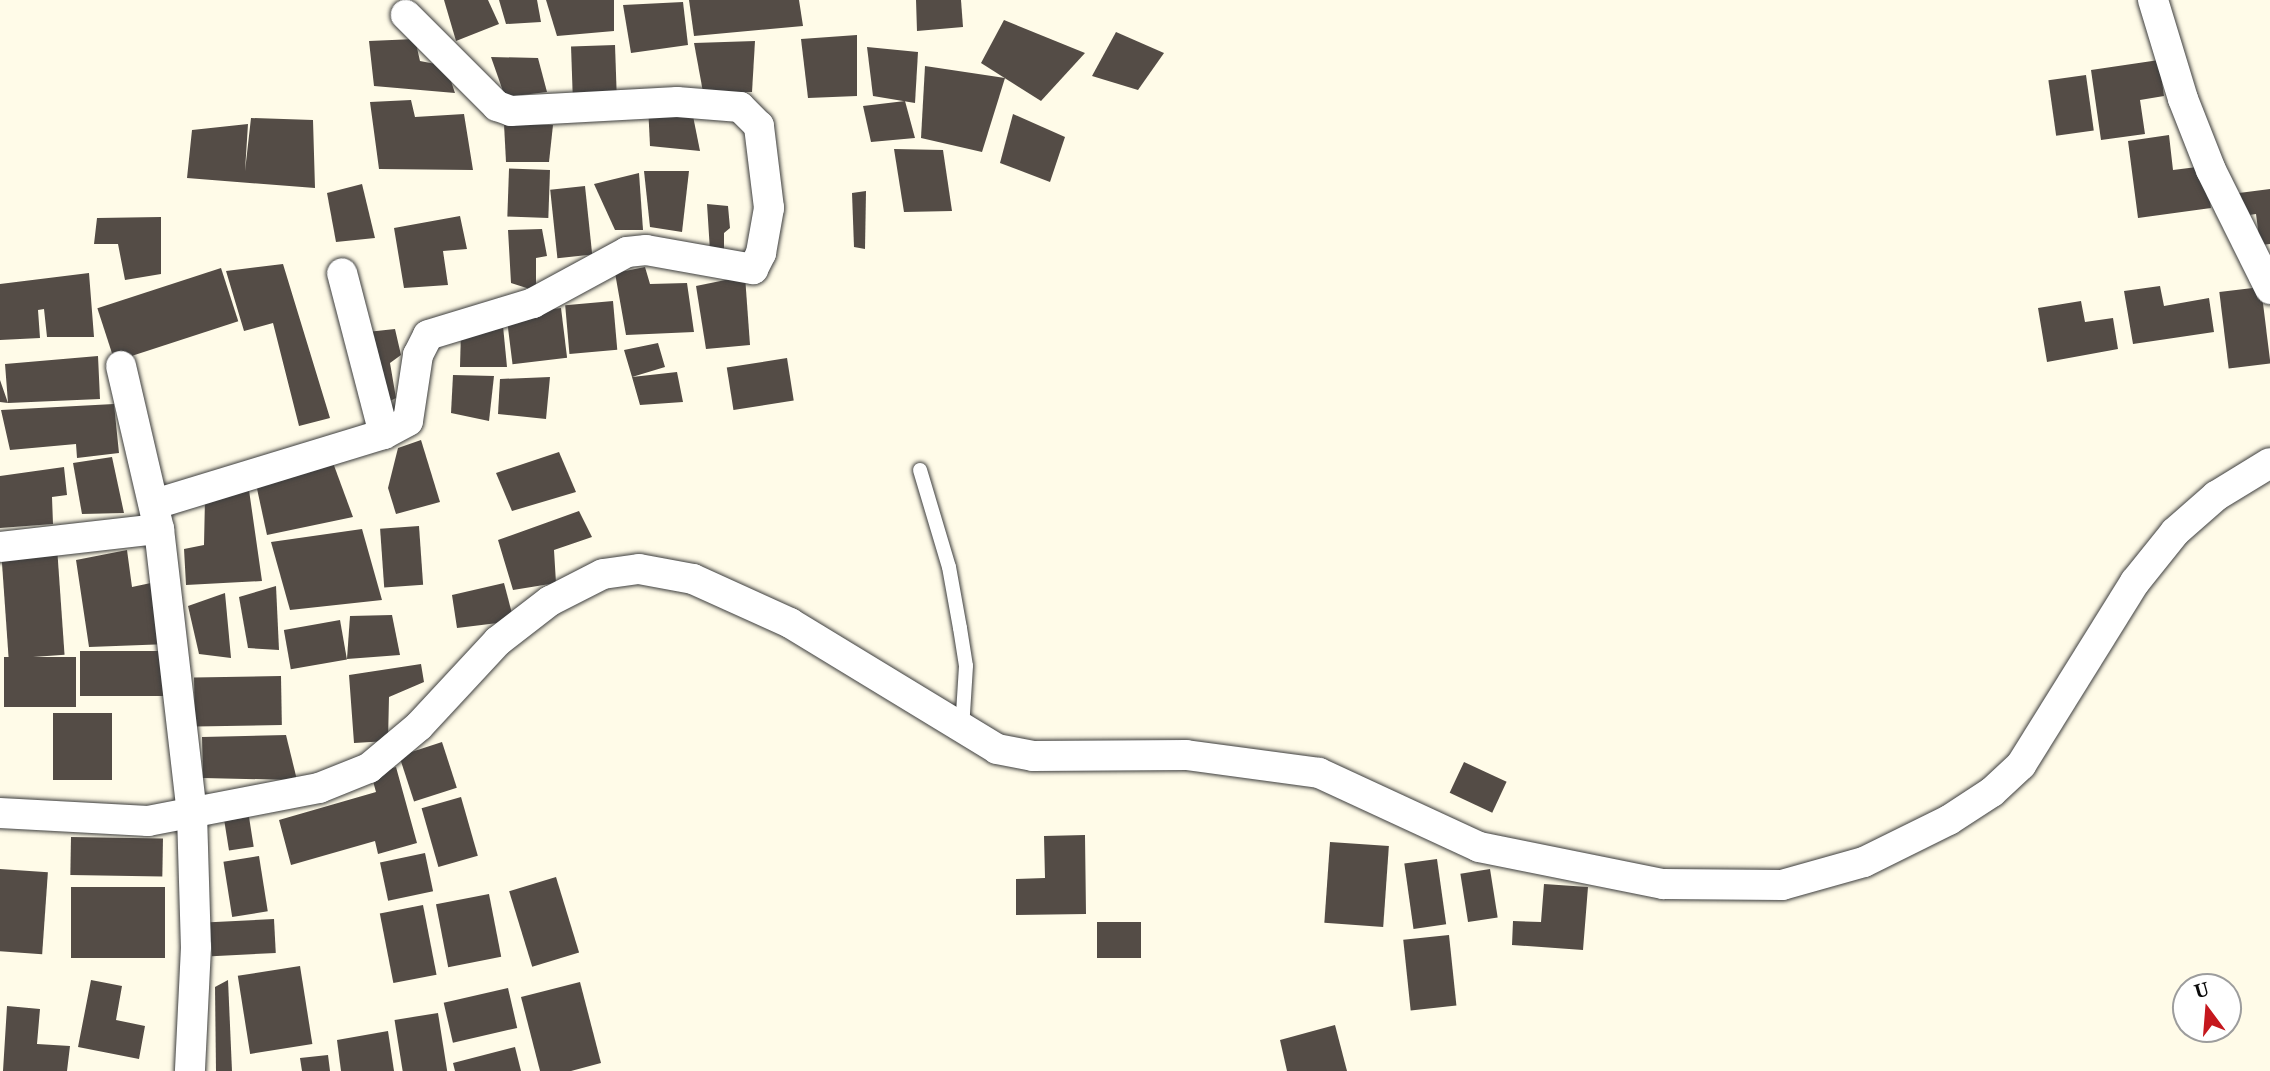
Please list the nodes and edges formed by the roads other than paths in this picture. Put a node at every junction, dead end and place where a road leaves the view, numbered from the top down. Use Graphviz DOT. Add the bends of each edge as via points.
graph roads {
  1 [pos="2153,0"];
  2 [pos="406,15"];
  3 [pos="342,273"];
  4 [pos="2270,289"];
  5 [pos="121,366"];
  6 [pos="384,434"];
  7 [pos="2270,463"];
  8 [pos="920,470"];
  9 [pos="157,517"];
  10 [pos="0,547"];
  11 [pos="962,731"];
  12 [pos="0,813"];
  13 [pos="192,814"];
  14 [pos="190,1071"];
  1 -- 4 [label="street" via="2183,99 2211,170"];
  2 -- 6 [label="street" via="497,106 511,111 677,102 740,107 760,126 769,208 761,253 753,269 646,250 627,252 533,303 428,335 418,355 408,421"];
  3 -- 6 [label="street"];
  5 -- 9 [label="street"];
  6 -- 9 [label="street"];
  7 -- 11 [label="street" via="2216,496 2175,532 2134,582 2021,765 1992,792 1949,820 1864,862 1792,883 1739,888 1663,884 1479,847 1319,773 1186,755 1033,756 997,749"];
  8 -- 11 [label="lane" via="949,567 960,628 966,666"];
  9 -- 10 [label="street"];
  9 -- 13 [label="street"];
  11 -- 13 [label="street" via="790,623 693,579 639,569 603,574 570,588 523,620 419,726 369,768 319,788"];
  12 -- 13 [label="street" via="148,821"];
  13 -- 14 [label="street" via="196,947"];
}
